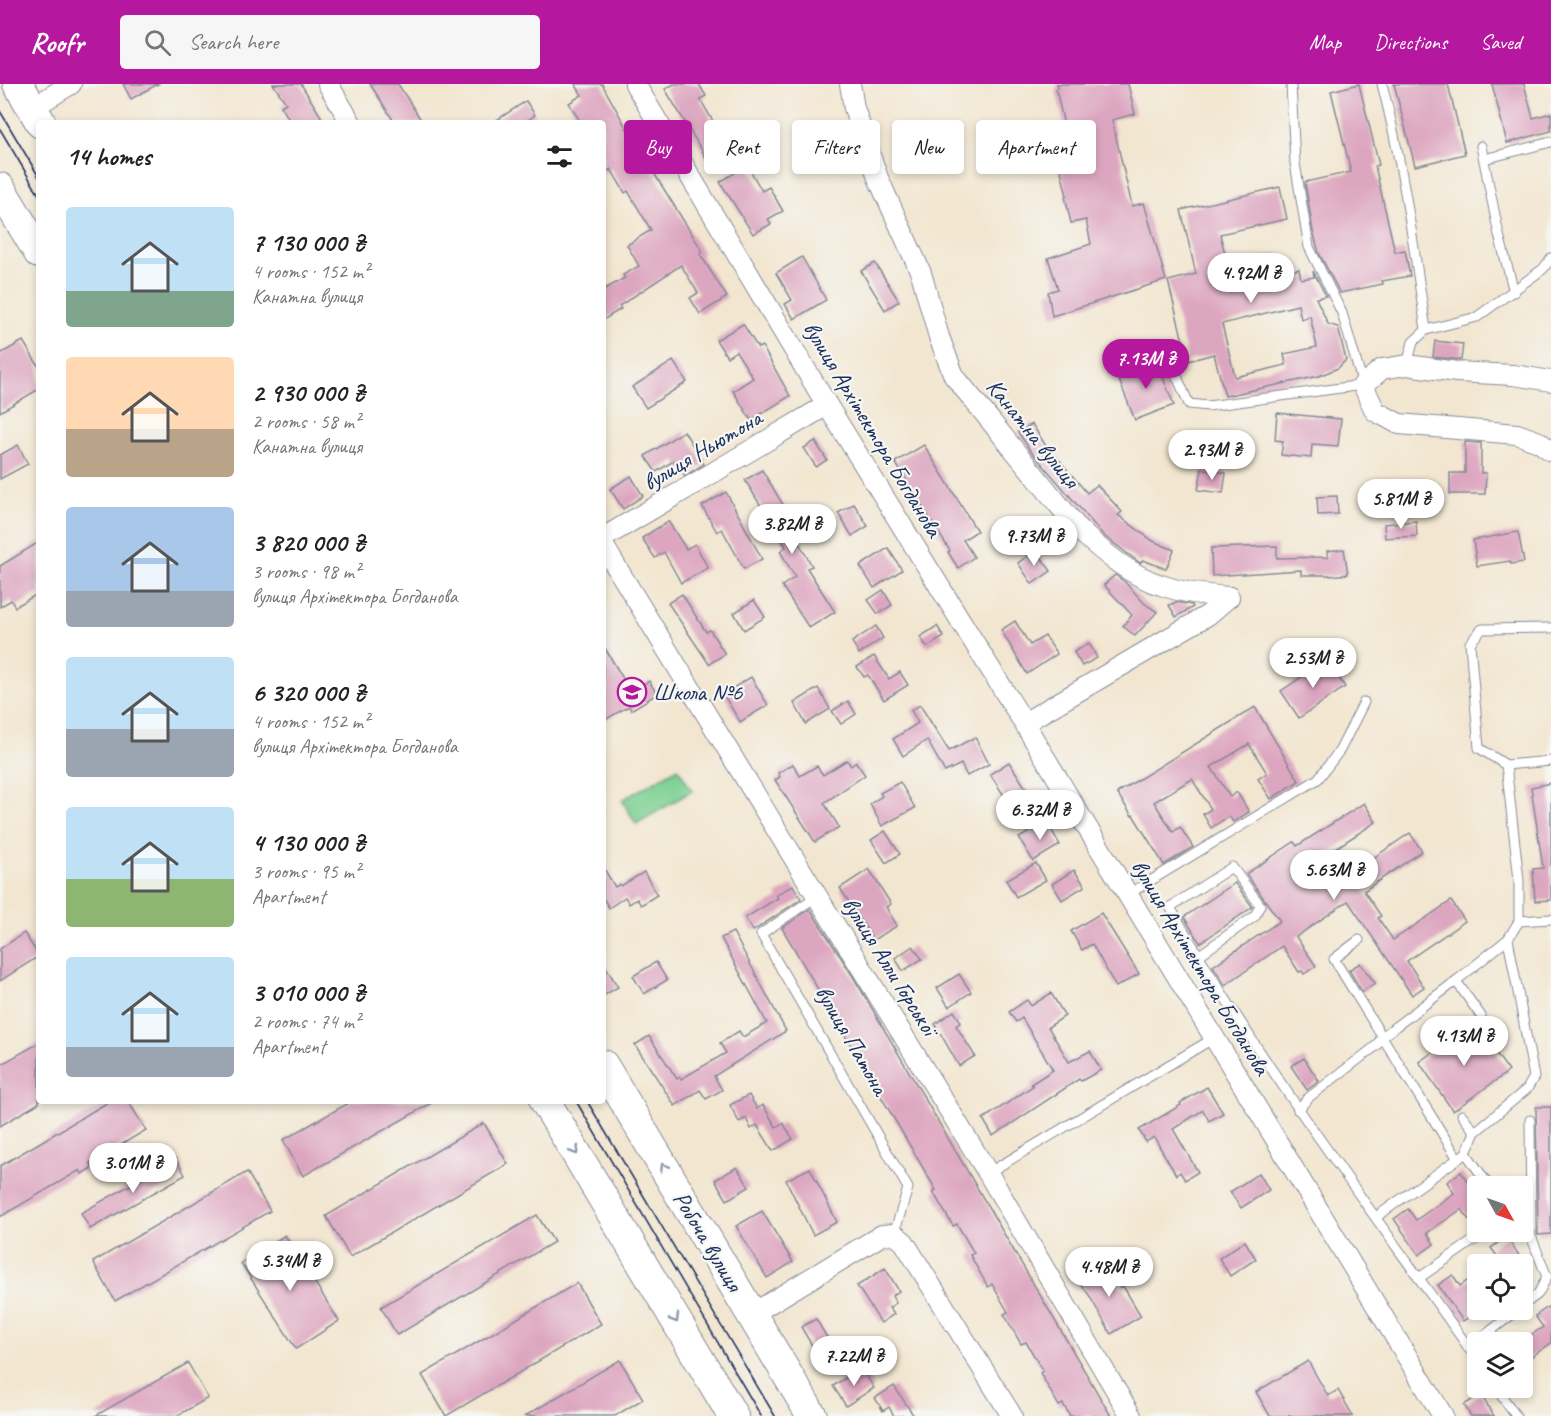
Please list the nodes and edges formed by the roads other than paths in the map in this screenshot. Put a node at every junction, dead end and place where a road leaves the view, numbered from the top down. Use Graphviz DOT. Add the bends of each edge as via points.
graph roads {
  1 [pos="71,84"];
  2 [pos="328,84"];
  3 [pos="635,84"];
  4 [pos="850,84"];
  5 [pos="1291,84"];
  6 [pos="1382,84"];
  7 [pos="30,105"];
  8 [pos="349,120"];
  9 [pos="1551,142"];
  10 [pos="1481,146"];
  11 [pos="1484,159"];
  12 [pos="0,188"];
  13 [pos="36,248"];
  14 [pos="1551,258"];
  15 [pos="1514,292"];
  16 [pos="1425,330"];
  17 [pos="1171,363"];
  18 [pos="1407,365"];
  19 [pos="1551,381"];
  20 [pos="1363,385"];
  21 [pos="827,405"];
  22 [pos="1551,451"];
  23 [pos="606,536"];
  24 [pos="606,549"];
  25 [pos="1551,628"];
  26 [pos="1364,702"];
  27 [pos="1024,723"];
  28 [pos="1551,761"];
  29 [pos="1506,765"];
  30 [pos="1127,895"];
  31 [pos="817,896"];
  32 [pos="1551,920"];
  33 [pos="1519,921"];
  34 [pos="1508,939"];
  35 [pos="1359,940"];
  36 [pos="1198,956"];
  37 [pos="1456,981"];
  38 [pos="1481,1016"];
  39 [pos="1383,1036"];
  40 [pos="1214,1038"];
  41 [pos="606,1070"];
  42 [pos="547,1104"];
  43 [pos="1298,1110"];
  44 [pos="1462,1115"];
  45 [pos="1530,1119"];
  46 [pos="1475,1132"];
  47 [pos="1462,1156"];
  48 [pos="988,1173"];
  49 [pos="1480,1176"];
  50 [pos="1530,1176"];
  51 [pos="1376,1217"];
  52 [pos="894,1234"];
  53 [pos="1533,1241"];
  54 [pos="1471,1242"];
  55 [pos="1419,1278"];
  56 [pos="1533,1298"];
  57 [pos="752,1314"];
  58 [pos="1505,1320"];
  59 [pos="1489,1332"];
  60 [pos="1467,1347"];
  61 [pos="1503,1398"];
  62 [pos="733,1416"];
  63 [pos="812,1416"];
  64 [pos="1012,1416"];
  65 [pos="1131,1416"];
  66 [pos="1443,1416"];
  67 [pos="1516,1416"];
  1 -- 7 [label="street"];
  2 -- 8 [label="street"];
  3 -- 21 [label="street, вулиця Архітектора Богданова"];
  4 -- 27 [label="street, Канатна вулиця" via="854,108 878,178 921,273 954,376 1080,531 1101,550 1159,585 1229,597 1208,615"];
  5 -- 20 [label="lane" via="1295,163 1309,247 1342,313"];
  6 -- 16 [label="lane" via="1415,252"];
  9 -- 11 [label="lane"];
  10 -- 11 [label="lane"];
  11 -- 15 [label="lane"];
  12 -- 13 [label="main road"];
  14 -- 15 [label="lane" via="1543,270"];
  15 -- 16 [label="lane" via="1477,317"];
  16 -- 18 [label="lane" via="1413,342"];
  17 -- 20 [label="lane" via="1189,404 1208,406"];
  18 -- 19 [label="street"];
  18 -- 20 [label="street" via="1382,369"];
  20 -- 22 [label="street" via="1375,411 1399,424 1517,434"];
  21 -- 23 [label="street, вулиця Ньютона"];
  21 -- 27 [label="street, вулиця Архітектора Богданова"];
  24 -- 31 [label="street, вулиця Алли Горської"];
  25 -- 29 [label="lane" via="1482,629 1470,643 1479,748"];
  26 -- 30 [label="lane" via="1340,750 1318,779"];
  27 -- 30 [label="street, вулиця Архітектора Богданова"];
  28 -- 29 [label="lane"];
  29 -- 33 [label="lane" via="1519,880"];
  30 -- 40 [label="street, вулиця Архітектора Богданова"];
  31 -- 48 [label="street, вулиця Алли Горської"];
  31 -- 52 [label="lane, вулиця Патона" via="761,934 908,1188"];
  32 -- 33 [label="lane"];
  33 -- 34 [label="lane"];
  34 -- 37 [label="lane"];
  34 -- 46 [label="lane" via="1534,1077 1527,1089"];
  35 -- 39 [label="lane" via="1334,959"];
  36 -- 36 [label="lane" via="1170,907 1232,867 1260,905 1255,916"];
  36 -- 43 [label="lane"];
  37 -- 38 [label="lane"];
  37 -- 39 [label="lane"];
  39 -- 43 [label="lane"];
  39 -- 47 [label="lane"];
  40 -- 48 [label="lane"];
  40 -- 66 [label="street, вулиця Архітектора Богданова"];
  57 -- 41 [label="main road, Робоча вулиця, one-way"];
  42 -- 62 [label="main road, one-way"];
  43 -- 51 [label="lane"];
  44 -- 46 [label="lane"];
  45 -- 50 [label="lane"];
  46 -- 47 [label="lane"];
  47 -- 49 [label="lane"];
  47 -- 51 [label="lane"];
  48 -- 65 [label="street, вулиця Алли Горської"];
  51 -- 55 [label="lane"];
  52 -- 57 [label="street" via="882,1235"];
  52 -- 64 [label="street" via="904,1242"];
  53 -- 56 [label="lane" via="1547,1277"];
  54 -- 55 [label="lane"];
  55 -- 60 [label="lane"];
  57 -- 63 [label="main road, Робоча вулиця"];
  58 -- 59 [label="lane"];
  61 -- 67 [label="lane"];
}
